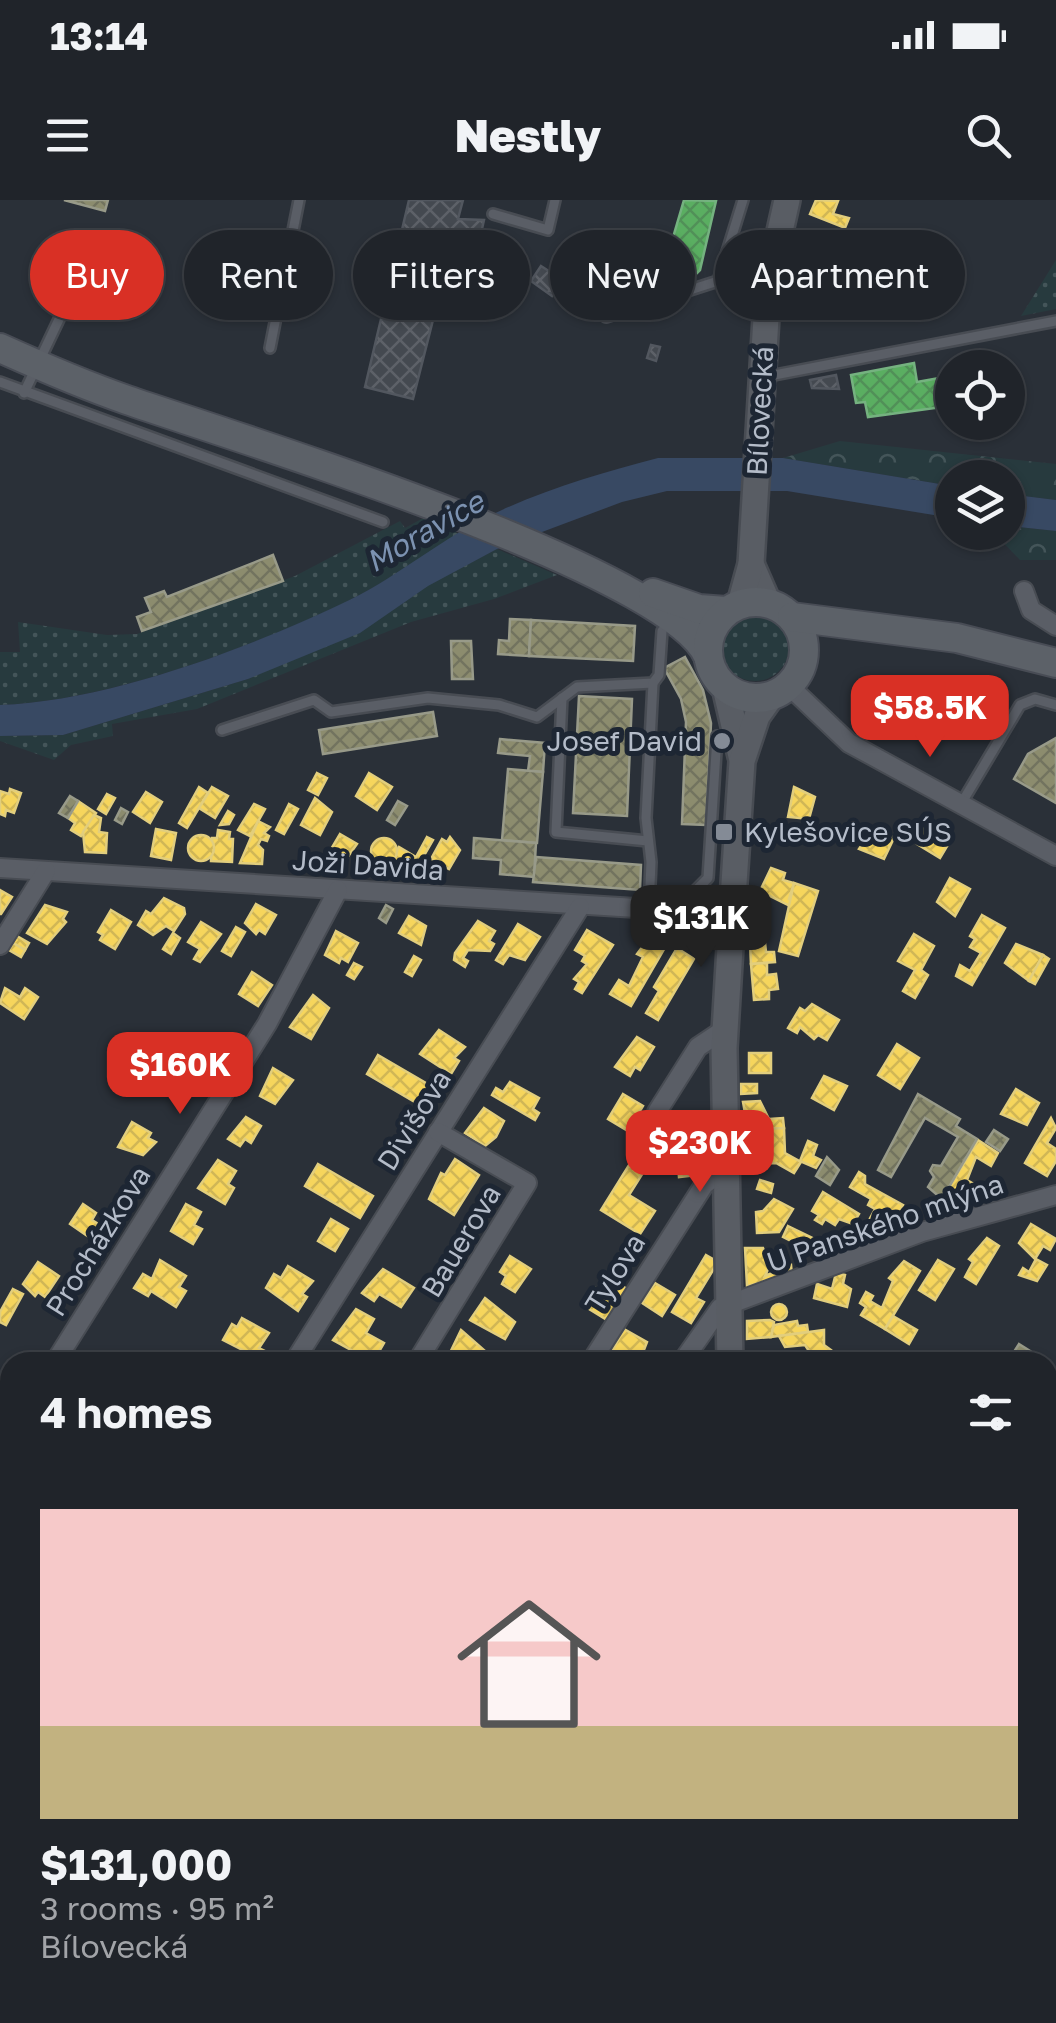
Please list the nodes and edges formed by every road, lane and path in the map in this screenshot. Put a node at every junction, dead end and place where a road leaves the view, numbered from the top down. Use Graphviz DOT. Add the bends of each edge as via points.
graph roads {
  1 [pos="299,200"];
  2 [pos="554,200"];
  3 [pos="743,200"];
  4 [pos="788,200"];
  5 [pos="493,214"];
  6 [pos="695,288"];
  7 [pos="58,320"];
  8 [pos="1056,321"];
  9 [pos="0,348"];
  10 [pos="270,348"];
  11 [pos="35,364"];
  12 [pos="0,382"];
  13 [pos="761,384"];
  14 [pos="24,394"];
  15 [pos="383,522"];
  16 [pos="581,569"];
  17 [pos="1024,591"];
  18 [pos="757,609"];
  19 [pos="1056,626"];
  20 [pos="662,631"];
  21 [pos="886,632"];
  22 [pos="708,656"];
  23 [pos="1056,663"];
  24 [pos="788,681"];
  25 [pos="653,683"];
  26 [pos="725,687"];
  27 [pos="562,698"];
  28 [pos="1056,704"];
  29 [pos="222,730"];
  30 [pos="717,736"];
  31 [pos="742,761"];
  32 [pos="961,804"];
  33 [pos="648,841"];
  34 [pos="1056,856"];
  35 [pos="0,868"];
  36 [pos="46,871"];
  37 [pos="338,890"];
  38 [pos="580,907"];
  39 [pos="648,911"];
  40 [pos="690,912"];
  41 [pos="732,914"];
  42 [pos="0,944"];
  43 [pos="725,1029"];
  44 [pos="657,1112"];
  45 [pos="438,1132"];
  46 [pos="726,1168"];
  47 [pos="1056,1195"];
  48 [pos="732,1303"];
  49 [pos="62,1352"];
  50 [pos="300,1352"];
  51 [pos="422,1352"];
  52 [pos="597,1352"];
  53 [pos="689,1352"];
  54 [pos="730,1352"];
  1 -- 10 [label="lane"];
  2 -- 5 [label="lane" via="548,230"];
  3 -- 6 [label="lane" via="718,281"];
  4 -- 13 [label="main road, Bílovecká" via="770,268"];
  7 -- 11 [label="lane"];
  8 -- 13 [label="lane"];
  9 -- 11 [label="main road"];
  11 -- 14 [label="lane"];
  11 -- 16 [label="main road" via="440,508"];
  12 -- 14 [label="lane"];
  13 -- 18 [label="main road, Bílovecká" via="751,564"];
  14 -- 15 [label="lane"];
  16 -- 18 [label="main road" via="699,609"];
  16 -- 22 [label="main road" via="689,628"];
  17 -- 19 [label="street" via="1031,610"];
  18 -- 21 [label="main road"];
  18 -- 22 [label="main road" via="712,630"];
  18 -- 24 [label="main road" via="803,638"];
  20 -- 25 [label="lane"];
  21 -- 23 [label="main road" via="931,635"];
  21 -- 24 [label="main road" via="828,644"];
  22 -- 26 [label="main road"];
  24 -- 26 [label="main road" via="744,696"];
  24 -- 31 [label="main road" via="757,716"];
  24 -- 32 [label="street" via="839,736"];
  25 -- 27 [label="lane" via="584,685"];
  25 -- 33 [label="lane"];
  26 -- 31 [label="main road"];
  27 -- 29 [label="lane" via="537,717 498,705 428,698 331,712 314,700"];
  27 -- 33 [label="lane" via="556,832"];
  28 -- 32 [label="lane" via="1035,698 1020,705"];
  30 -- 40 [label="lane" via="708,878 692,894"];
  31 -- 41 [label="main road"];
  32 -- 34 [label="street"];
  33 -- 39 [label="lane"];
  35 -- 36 [label="street, Joži Davida"];
  36 -- 37 [label="street, Joži Davida"];
  36 -- 42 [label="street"];
  37 -- 38 [label="street, Joži Davida"];
  37 -- 49 [label="street, Procházkova" via="267,1024"];
  38 -- 39 [label="street, Joži Davida"];
  38 -- 45 [label="street, Divišova"];
  39 -- 40 [label="street, Joži Davida"];
  40 -- 41 [label="street, Joži Davida"];
  41 -- 43 [label="main road"];
  43 -- 44 [label="street" via="698,1047"];
  43 -- 46 [label="main road"];
  45 -- 50 [label="street, Divišova"];
  45 -- 51 [label="street, Bauerova" via="527,1183"];
  46 -- 48 [label="main road"];
  46 -- 52 [label="street, Tylova" via="704,1184"];
  47 -- 48 [label="street, U Panského mlýna" via="922,1232"];
  48 -- 53 [label="street" via="712,1316"];
  48 -- 54 [label="main road"];
}
